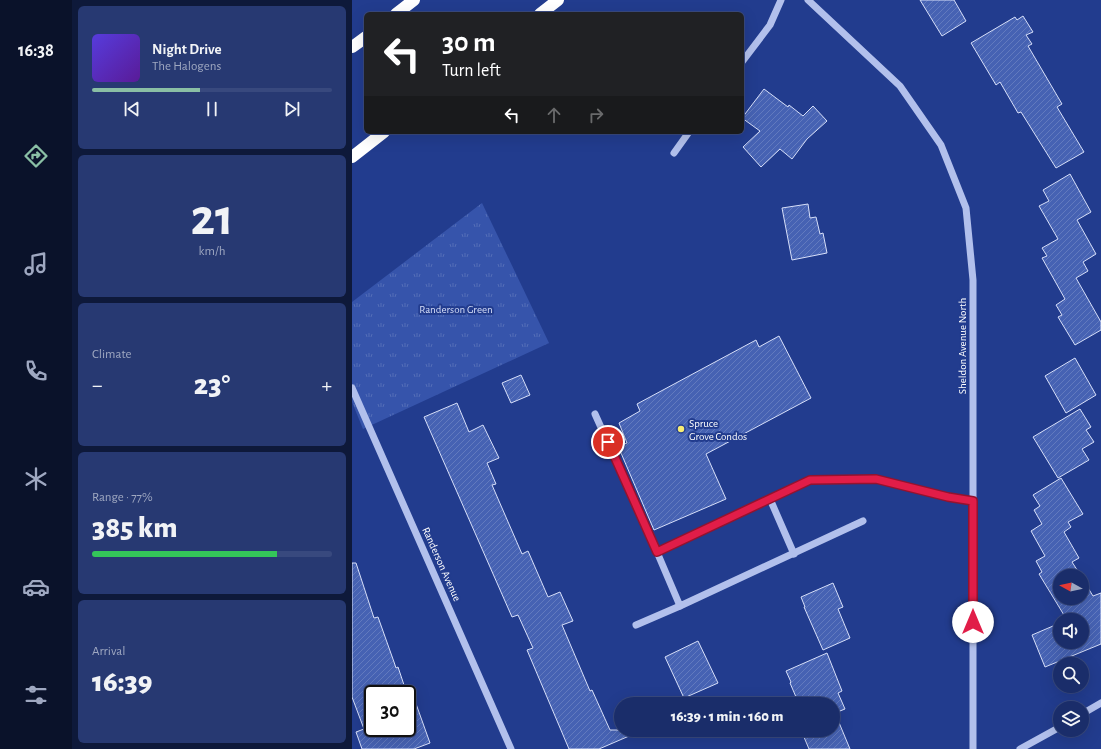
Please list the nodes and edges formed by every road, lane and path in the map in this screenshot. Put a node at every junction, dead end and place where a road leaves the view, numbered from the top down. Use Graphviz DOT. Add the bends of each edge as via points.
graph roads {
  1 [pos="414,0"];
  2 [pos="558,0"];
  3 [pos="781,0"];
  4 [pos="808,0"];
  5 [pos="399,12"];
  6 [pos="543,12"];
  7 [pos="364,38"];
  8 [pos="352,47"];
  9 [pos="744,59"];
  10 [pos="381,134"];
  11 [pos="688,134"];
  12 [pos="674,153"];
  13 [pos="352,157"];
  14 [pos="352,388"];
  15 [pos="595,414"];
  16 [pos="770,499"];
  17 [pos="973,501"];
  18 [pos="863,522"];
  19 [pos="657,552"];
  20 [pos="794,554"];
  21 [pos="680,606"];
  22 [pos="636,624"];
  23 [pos="1101,703"];
  24 [pos="1089,710"];
  25 [pos="1053,731"];
  26 [pos="511,749"];
  27 [pos="973,749"];
  28 [pos="1020,749"];
  1 -- 5 [label="highway"];
  2 -- 6 [label="highway"];
  3 -- 9 [label="street" via="770,25"];
  4 -- 17 [label="street, Sheldon Avenue North" via="900,86 941,145 966,208 973,280"];
  7 -- 8 [label="highway"];
  10 -- 13 [label="highway"];
  11 -- 12 [label="street"];
  14 -- 26 [label="street, Randerson Avenue"];
  15 -- 19 [label="street"];
  16 -- 17 [label="street" via="810,480 876,479"];
  16 -- 19 [label="street"];
  16 -- 20 [label="street"];
  17 -- 27 [label="street, Sheldon Avenue North"];
  18 -- 20 [label="street"];
  19 -- 21 [label="street"];
  20 -- 21 [label="street"];
  21 -- 22 [label="street"];
  23 -- 24 [label="street"];
  25 -- 28 [label="street"];
}
